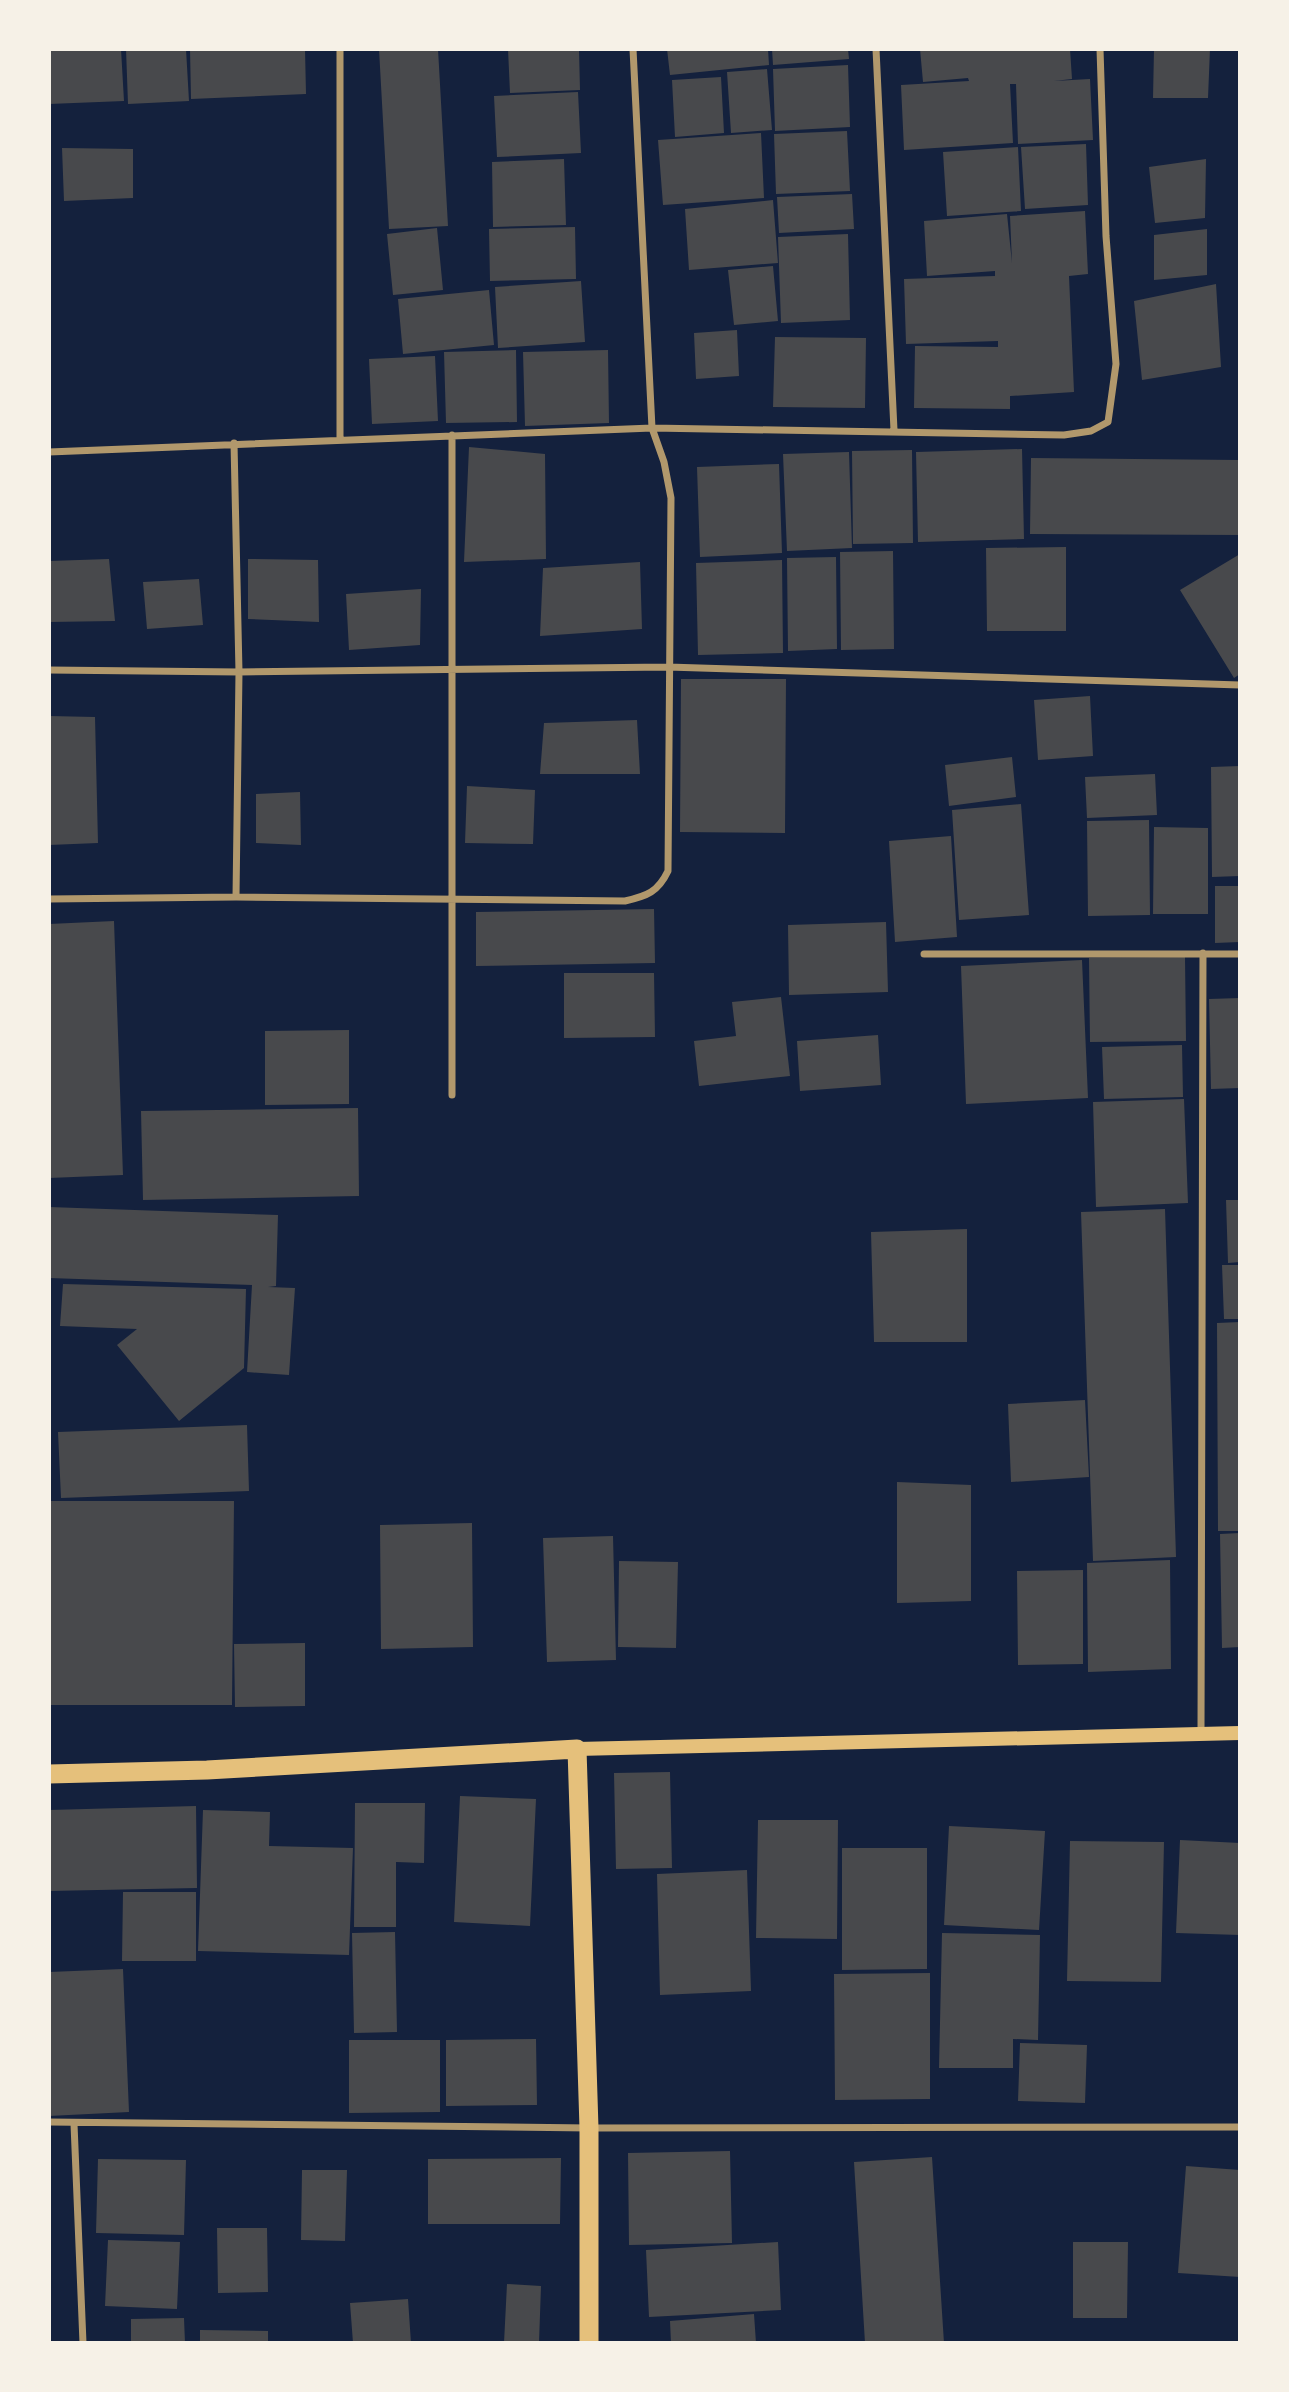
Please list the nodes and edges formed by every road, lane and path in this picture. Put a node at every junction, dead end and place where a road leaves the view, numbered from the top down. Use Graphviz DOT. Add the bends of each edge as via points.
graph roads {
  1 [pos="340,49"];
  2 [pos="633,49"];
  3 [pos="876,49"];
  4 [pos="1100,49"];
  5 [pos="652,428"];
  6 [pos="894,430"];
  7 [pos="452,435"];
  8 [pos="340,438"];
  9 [pos="234,443"];
  10 [pos="49,452"];
  11 [pos="668,667"];
  12 [pos="49,670"];
  13 [pos="454,670"];
  14 [pos="239,672"];
  15 [pos="1240,685"];
  16 [pos="236,897"];
  17 [pos="452,898"];
  18 [pos="49,899"];
  19 [pos="1203,953"];
  20 [pos="924,954"];
  21 [pos="1240,954"];
  22 [pos="452,1095"];
  23 [pos="1201,1733"];
  24 [pos="1240,1734"];
  25 [pos="577,1749"];
  26 [pos="49,1774"];
  27 [pos="49,2122"];
  28 [pos="74,2124"];
  29 [pos="1240,2127"];
  30 [pos="589,2128"];
  31 [pos="83,2343"];
  32 [pos="589,2343"];
  1 -- 8 [label="street"];
  2 -- 5 [label="street"];
  3 -- 6 [label="street"];
  4 -- 6 [label="street" via="1116,364 1108,422 1091,431 1064,435"];
  5 -- 6 [label="street"];
  5 -- 7 [label="street"];
  5 -- 11 [label="street" via="671,498"];
  7 -- 8 [label="street"];
  7 -- 13 [label="street"];
  8 -- 9 [label="street"];
  9 -- 10 [label="street"];
  9 -- 14 [label="street"];
  11 -- 13 [label="street"];
  11 -- 15 [label="street"];
  11 -- 17 [label="street" via="667,871 660,886 648,896 625,901"];
  12 -- 14 [label="street"];
  13 -- 14 [label="street"];
  13 -- 17 [label="street"];
  14 -- 16 [label="street"];
  16 -- 17 [label="street"];
  16 -- 18 [label="street"];
  17 -- 22 [label="street"];
  19 -- 20 [label="street"];
  19 -- 21 [label="street"];
  19 -- 23 [label="street"];
  23 -- 24 [label="main road"];
  23 -- 25 [label="main road"];
  25 -- 26 [label="highway"];
  25 -- 30 [label="highway"];
  27 -- 28 [label="street"];
  28 -- 30 [label="street"];
  28 -- 31 [label="street"];
  29 -- 30 [label="street"];
  30 -- 32 [label="highway"];
}
